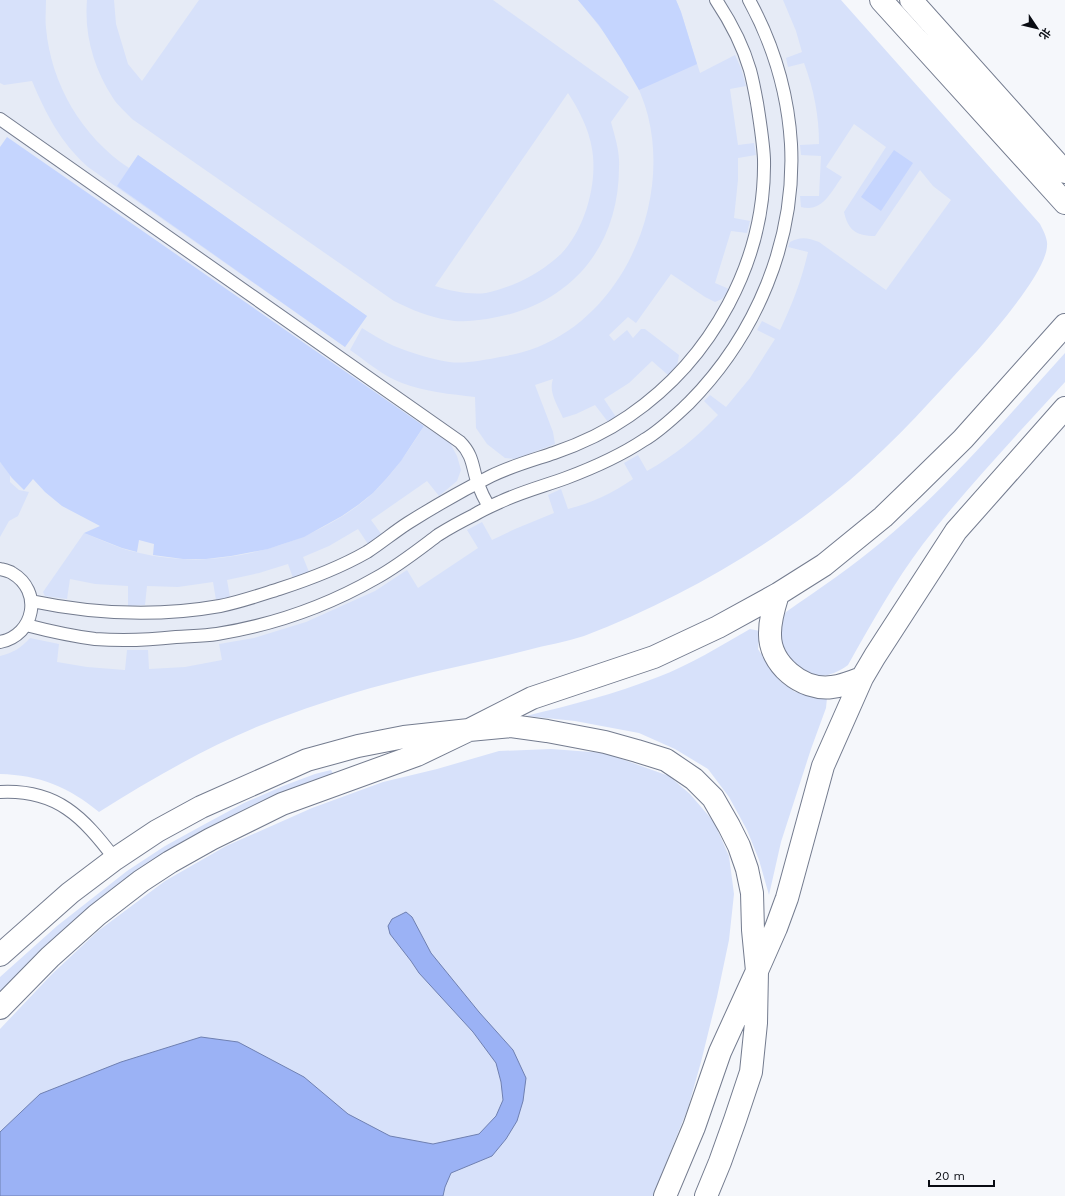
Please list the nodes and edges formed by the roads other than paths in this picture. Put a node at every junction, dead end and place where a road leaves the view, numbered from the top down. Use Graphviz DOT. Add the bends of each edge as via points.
graph roads {
  1 [pos="716,0"];
  2 [pos="749,0"];
  3 [pos="881,0"];
  4 [pos="911,0"];
  5 [pos="0,119"];
  6 [pos="1065,172"];
  7 [pos="1065,203"];
  8 [pos="1065,325"];
  9 [pos="1065,408"];
  10 [pos="478,484"];
  11 [pos="489,507"];
  12 [pos="0,568"];
  13 [pos="778,594"];
  14 [pos="31,601"];
  15 [pos="26,625"];
  16 [pos="0,642"];
  17 [pos="862,678"];
  18 [pos="469,730"];
  19 [pos="0,792"];
  20 [pos="115,859"];
  21 [pos="0,955"];
  22 [pos="758,971"];
  23 [pos="0,1008"];
  24 [pos="665,1196"];
  25 [pos="706,1196"];
  1 -- 10 [label="lane" via="732,26 750,69 762,132 764,159 760,212 736,290 713,331 687,365 674,380 628,417 573,446 507,469"];
  2 -- 11 [label="lane" via="780,73 791,144 791,180 787,214 768,282 754,315 730,354 705,386 676,416 644,440 568,477"];
  3 -- 7 [label="main road"];
  4 -- 6 [label="main road"];
  5 -- 10 [label="lane" via="460,442 471,456"];
  8 -- 13 [label="main road" via="963,439 883,517 824,565"];
  9 -- 17 [label="main road" via="956,531"];
  10 -- 11 [label="lane"];
  10 -- 14 [label="lane" via="341,565 312,578 222,606 188,611 119,613"];
  11 -- 15 [label="lane" via="441,533 395,567 358,587 319,606 256,626 214,634 120,640 77,636"];
  12 -- 14 [label="lane" via="21,580 28,590"];
  13 -- 17 [label="main road" via="771,614 770,635 773,650 788,674 815,686 831,688"];
  13 -- 18 [label="main road" via="718,627 654,657 532,698"];
  14 -- 15 [label="lane" via="31,613"];
  15 -- 16 [label="lane" via="18,634"];
  17 -- 22 [label="main road" via="823,766 787,898"];
  18 -- 20 [label="main road" via="366,744 307,760 201,807 157,831"];
  18 -- 22 [label="main road" via="511,726 605,742 666,760 694,779 713,798 739,846 747,869 752,892"];
  18 -- 23 [label="main road" via="417,755 282,804 170,862 97,915 50,957"];
  19 -- 20 [label="lane" via="31,794 67,808 88,825"];
  20 -- 21 [label="main road" via="70,893"];
  22 -- 24 [label="main road" via="720,1052 694,1127"];
  22 -- 25 [label="main road" via="756,1023 750,1072"];
}
